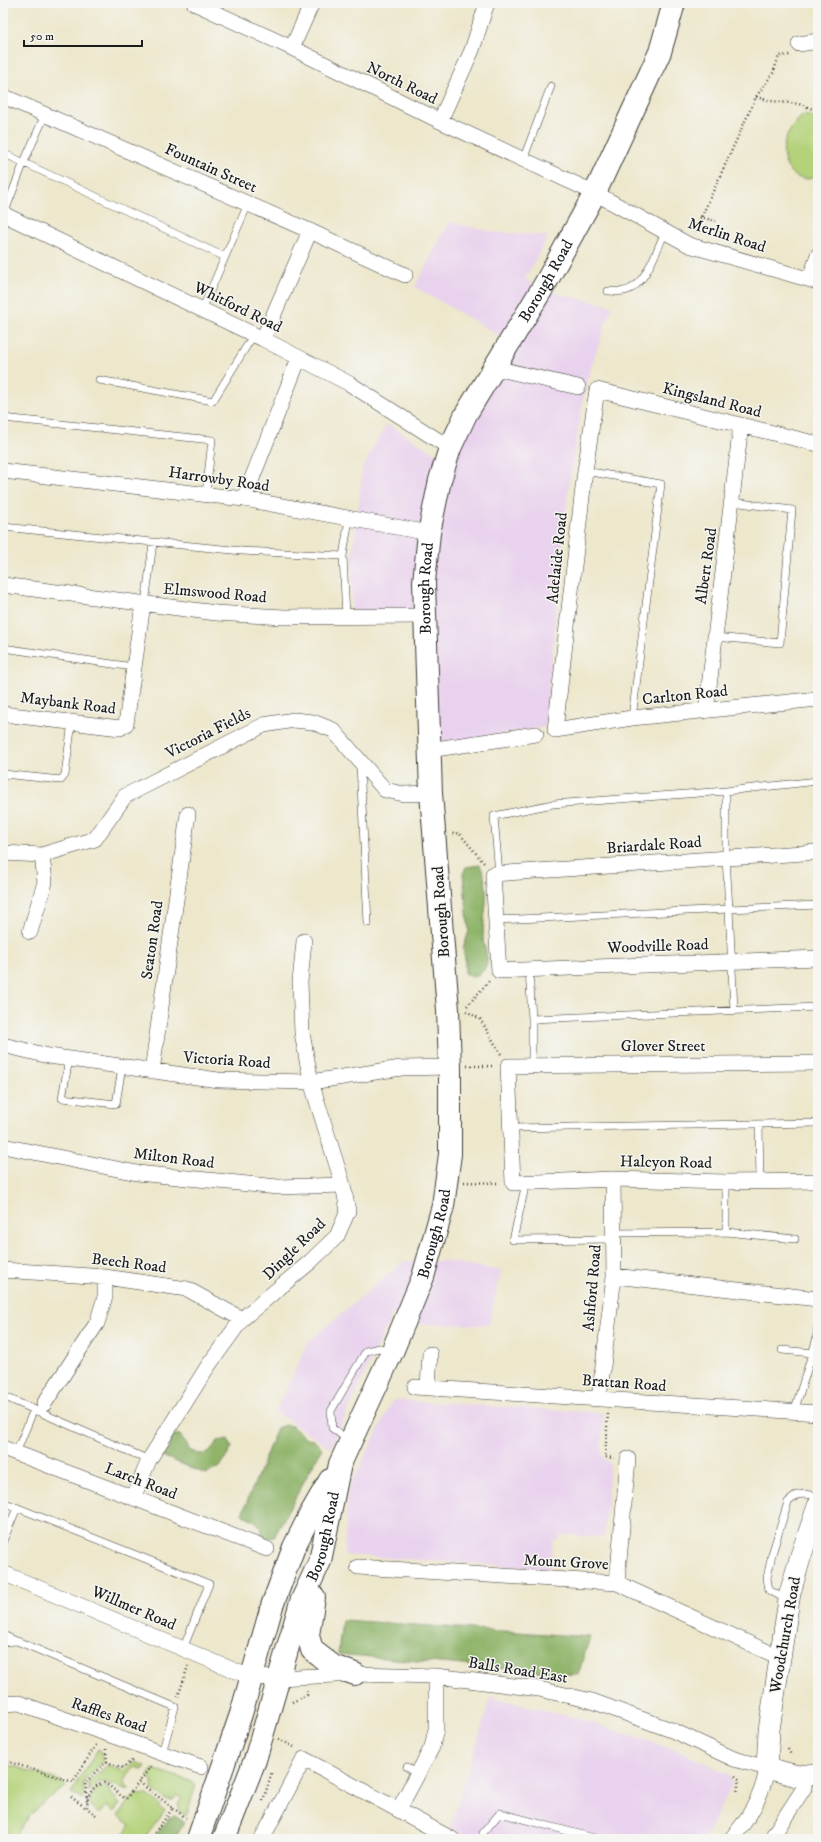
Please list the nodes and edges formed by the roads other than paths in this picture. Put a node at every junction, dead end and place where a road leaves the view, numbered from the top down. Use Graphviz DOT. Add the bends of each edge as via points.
graph roads {
  1 [pos="194,3"];
  2 [pos="312,3"];
  3 [pos="486,3"];
  4 [pos="674,3"];
  5 [pos="818,41"];
  6 [pos="799,44"];
  7 [pos="292,48"];
  8 [pos="551,86"];
  9 [pos="3,96"];
  10 [pos="45,115"];
  11 [pos="440,121"];
  12 [pos="3,153"];
  13 [pos="523,160"];
  14 [pos="24,162"];
  15 [pos="595,193"];
  16 [pos="248,204"];
  17 [pos="4,214"];
  18 [pos="310,231"];
  19 [pos="664,232"];
  20 [pos="818,255"];
  21 [pos="225,257"];
  22 [pos="405,275"];
  23 [pos="814,280"];
  24 [pos="608,291"];
  25 [pos="202,310"];
  26 [pos="258,336"];
  27 [pos="299,358"];
  28 [pos="495,368"];
  29 [pos="99,380"];
  30 [pos="578,387"];
  31 [pos="597,390"];
  32 [pos="3,418"];
  33 [pos="741,426"];
  34 [pos="818,444"];
  35 [pos="450,448"];
  36 [pos="3,471"];
  37 [pos="585,471"];
  38 [pos="206,494"];
  39 [pos="244,499"];
  40 [pos="733,502"];
  41 [pos="349,519"];
  42 [pos="3,527"];
  43 [pos="428,533"];
  44 [pos="153,543"];
  45 [pos="343,556"];
  46 [pos="3,585"];
  47 [pos="144,604"];
  48 [pos="424,616"];
  49 [pos="346,617"];
  50 [pos="715,637"];
  51 [pos="3,648"];
  52 [pos="133,667"];
  53 [pos="818,698"];
  54 [pos="706,711"];
  55 [pos="3,714"];
  56 [pos="632,718"];
  57 [pos="72,722"];
  58 [pos="555,730"];
  59 [pos="536,734"];
  60 [pos="429,750"];
  61 [pos="360,761"];
  62 [pos="3,774"];
  63 [pos="818,781"];
  64 [pos="726,791"];
  65 [pos="431,793"];
  66 [pos="188,814"];
  67 [pos="818,852"];
  68 [pos="3,853"];
  69 [pos="42,855"];
  70 [pos="726,858"];
  71 [pos="496,874"];
  72 [pos="818,905"];
  73 [pos="729,909"];
  74 [pos="496,920"];
  75 [pos="368,923"];
  76 [pos="30,932"];
  77 [pos="304,941"];
  78 [pos="818,958"];
  79 [pos="731,962"];
  80 [pos="529,969"];
  81 [pos="818,1007"];
  82 [pos="734,1010"];
  83 [pos="532,1019"];
  84 [pos="3,1046"];
  85 [pos="69,1059"];
  86 [pos="818,1063"];
  87 [pos="532,1065"];
  88 [pos="459,1066"];
  89 [pos="122,1067"];
  90 [pos="152,1071"];
  91 [pos="311,1082"];
  92 [pos="818,1123"];
  93 [pos="759,1125"];
  94 [pos="511,1128"];
  95 [pos="3,1146"];
  96 [pos="613,1179"];
  97 [pos="818,1181"];
  98 [pos="726,1182"];
  99 [pos="760,1182"];
  100 [pos="520,1183"];
  101 [pos="343,1185"];
  102 [pos="726,1232"];
  103 [pos="614,1236"];
  104 [pos="795,1239"];
  105 [pos="3,1270"];
  106 [pos="614,1276"];
  107 [pos="105,1277"];
  108 [pos="818,1299"];
  109 [pos="242,1319"];
  110 [pos="818,1326"];
  111 [pos="782,1350"];
  112 [pos="392,1352"];
  113 [pos="813,1353"];
  114 [pos="430,1354"];
  115 [pos="3,1396"];
  116 [pos="604,1399"];
  117 [pos="39,1406"];
  118 [pos="794,1412"];
  119 [pos="818,1413"];
  120 [pos="350,1441"];
  121 [pos="10,1450"];
  122 [pos="628,1459"];
  123 [pos="149,1460"];
  124 [pos="340,1464"];
  125 [pos="818,1496"];
  126 [pos="133,1498"];
  127 [pos="3,1502"];
  128 [pos="818,1506"];
  129 [pos="17,1508"];
  130 [pos="3,1541"];
  131 [pos="267,1549"];
  132 [pos="320,1560"];
  133 [pos="358,1567"];
  134 [pos="3,1573"];
  135 [pos="617,1583"];
  136 [pos="789,1601"];
  137 [pos="3,1635"];
  138 [pos="17,1641"];
  139 [pos="3,1642"];
  140 [pos="188,1651"];
  141 [pos="781,1658"];
  142 [pos="355,1674"];
  143 [pos="436,1676"];
  144 [pos="250,1677"];
  145 [pos="278,1678"];
  146 [pos="3,1704"];
  147 [pos="161,1760"];
  148 [pos="201,1767"];
  149 [pos="767,1768"];
  150 [pos="812,1775"];
  151 [pos="399,1809"];
  152 [pos="483,1833"];
  153 [pos="198,1839"];
  154 [pos="224,1839"];
  155 [pos="262,1839"];
  156 [pos="452,1839"];
  157 [pos="598,1839"];
  158 [pos="731,1839"];
  159 [pos="773,1839"];
  1 -- 7 [label="street, North Road"];
  2 -- 7 [label="street"];
  3 -- 11 [label="street" via="472,50"];
  4 -- 15 [label="highway, Borough Road" via="660,52"];
  5 -- 6 [label="street"];
  7 -- 11 [label="street, North Road"];
  8 -- 13 [label="lane"];
  9 -- 10 [label="street, Fountain Street"];
  10 -- 14 [label="lane"];
  10 -- 16 [label="street, Fountain Street"];
  11 -- 13 [label="street, North Road"];
  12 -- 14 [label="lane"];
  13 -- 15 [label="street, North Road"];
  14 -- 17 [label="lane"];
  14 -- 21 [label="lane"];
  15 -- 19 [label="street, Merlin Road"];
  15 -- 28 [label="highway, Borough Road"];
  16 -- 18 [label="street, Fountain Street"];
  16 -- 21 [label="lane"];
  17 -- 25 [label="street, Whitford Road"];
  18 -- 22 [label="street, Fountain Street"];
  18 -- 26 [label="street"];
  19 -- 23 [label="street, Merlin Road" via="689,245"];
  19 -- 24 [label="lane" via="648,270 635,286 625,291"];
  20 -- 23 [label="street, Merlin Road"];
  21 -- 25 [label="lane"];
  25 -- 26 [label="street, Whitford Road"];
  26 -- 27 [label="street, Whitford Road"];
  26 -- 29 [label="lane" via="213,401"];
  27 -- 35 [label="street, Whitford Road" via="350,384"];
  27 -- 39 [label="street"];
  28 -- 30 [label="street"];
  28 -- 35 [label="highway, Borough Road" via="466,414"];
  31 -- 33 [label="street, Kingsland Road"];
  31 -- 37 [label="street, Adelaide Road"];
  32 -- 38 [label="lane" via="212,440"];
  33 -- 34 [label="street, Kingsland Road"];
  33 -- 40 [label="street, Albert Road"];
  35 -- 43 [label="highway, Borough Road"];
  36 -- 38 [label="street, Harrowby Road"];
  37 -- 56 [label="lane" via="661,484"];
  37 -- 58 [label="street, Adelaide Road"];
  38 -- 39 [label="street, Harrowby Road"];
  39 -- 41 [label="street, Harrowby Road"];
  40 -- 50 [label="street, Albert Road"];
  40 -- 50 [label="lane" via="792,510 780,643"];
  41 -- 43 [label="street, Harrowby Road"];
  41 -- 45 [label="lane"];
  42 -- 44 [label="lane"];
  43 -- 48 [label="highway, Borough Road"];
  44 -- 45 [label="lane"];
  44 -- 47 [label="lane"];
  45 -- 49 [label="lane"];
  46 -- 47 [label="street, Elmswood Road"];
  47 -- 49 [label="street, Elmswood Road" via="216,613"];
  47 -- 52 [label="street, Maybank Road"];
  48 -- 49 [label="street, Elmswood Road"];
  48 -- 60 [label="highway, Borough Road"];
  50 -- 54 [label="street, Albert Road"];
  51 -- 52 [label="lane"];
  52 -- 57 [label="street, Maybank Road" via="126,724 120,728"];
  53 -- 54 [label="street, Carlton Road"];
  54 -- 56 [label="street, Carlton Road"];
  55 -- 57 [label="street, Maybank Road"];
  56 -- 58 [label="street, Carlton Road"];
  57 -- 62 [label="lane" via="65,775 61,780"];
  59 -- 60 [label="street"];
  60 -- 65 [label="highway, Borough Road"];
  61 -- 65 [label="street, Victoria Fields" via="385,790 404,794"];
  61 -- 69 [label="street, Victoria Fields" via="333,730 313,722 294,720 264,725 125,796 95,839"];
  61 -- 75 [label="lane"];
  63 -- 64 [label="lane"];
  64 -- 70 [label="lane"];
  64 -- 71 [label="lane" via="553,804 494,816"];
  65 -- 88 [label="highway, Borough Road"];
  66 -- 90 [label="street, Seaton Road"];
  67 -- 70 [label="street, Briardale Road"];
  68 -- 69 [label="street, Victoria Fields"];
  69 -- 76 [label="street" via="45,882"];
  70 -- 71 [label="street, Briardale Road"];
  70 -- 73 [label="lane"];
  71 -- 74 [label="street"];
  72 -- 73 [label="lane"];
  73 -- 74 [label="lane"];
  73 -- 79 [label="lane"];
  74 -- 80 [label="street, Woodville Road" via="499,971"];
  77 -- 91 [label="street, Dingle Road" via="300,982 302,1033"];
  78 -- 79 [label="street, Woodville Road"];
  79 -- 80 [label="street, Woodville Road"];
  79 -- 82 [label="lane"];
  80 -- 83 [label="lane"];
  81 -- 82 [label="lane"];
  82 -- 83 [label="lane"];
  83 -- 87 [label="lane"];
  84 -- 85 [label="street, Victoria Road"];
  85 -- 89 [label="street, Victoria Road"];
  85 -- 89 [label="lane" via="62,1098 116,1104"];
  86 -- 87 [label="street, Glover Street"];
  87 -- 94 [label="street, Glover Street" via="508,1066"];
  88 -- 91 [label="street, Victoria Road" via="401,1068"];
  88 -- 112 [label="highway, Borough Road" via="444,1206 423,1277"];
  89 -- 90 [label="street, Victoria Road"];
  90 -- 91 [label="street, Victoria Road" via="218,1080"];
  91 -- 101 [label="street, Dingle Road"];
  92 -- 93 [label="lane"];
  93 -- 94 [label="lane"];
  93 -- 99 [label="lane"];
  94 -- 100 [label="street"];
  95 -- 101 [label="street, Milton Road" via="137,1173 278,1187"];
  96 -- 98 [label="street, Halcyon Road"];
  96 -- 100 [label="street, Halcyon Road"];
  96 -- 103 [label="street, Ashford Road"];
  97 -- 99 [label="street, Halcyon Road"];
  98 -- 99 [label="street, Halcyon Road"];
  98 -- 102 [label="lane"];
  100 -- 103 [label="lane" via="513,1240"];
  101 -- 109 [label="street, Dingle Road" via="348,1211 337,1236"];
  102 -- 103 [label="lane"];
  102 -- 104 [label="lane"];
  103 -- 106 [label="street, Ashford Road"];
  105 -- 107 [label="street, Beech Road"];
  106 -- 108 [label="street"];
  106 -- 116 [label="street, Ashford Road"];
  107 -- 109 [label="street, Beech Road" via="187,1289"];
  107 -- 117 [label="street" via="105,1297 97,1323"];
  109 -- 123 [label="street, Dingle Road" via="208,1366"];
  110 -- 113 [label="lane"];
  111 -- 113 [label="lane"];
  112 -- 120 [label="highway, Borough Road"];
  112 -- 120 [label="lane" via="379,1348 366,1351 331,1411 332,1428"];
  113 -- 118 [label="lane"];
  114 -- 116 [label="street, Brattan Road" via="421,1387"];
  115 -- 117 [label="lane"];
  116 -- 118 [label="street, Brattan Road"];
  117 -- 121 [label="lane"];
  117 -- 123 [label="lane"];
  118 -- 119 [label="street, Brattan Road"];
  120 -- 124 [label="highway, Borough Road"];
  121 -- 126 [label="street, Larch Road"];
  122 -- 135 [label="street"];
  123 -- 126 [label="street, Dingle Road"];
  124 -- 132 [label="highway, Borough Road"];
  124 -- 144 [label="highway" via="294,1547"];
  125 -- 136 [label="lane" via="798,1495 788,1502 772,1554 767,1578 768,1590"];
  126 -- 131 [label="street, Larch Road"];
  127 -- 129 [label="lane"];
  128 -- 136 [label="street, Woodchurch Road"];
  129 -- 130 [label="lane"];
  129 -- 140 [label="lane" via="209,1584"];
  132 -- 142 [label="highway" via="308,1635 312,1650 333,1666"];
  132 -- 145 [label="highway, Borough Road" via="301,1602"];
  133 -- 135 [label="street, Mount Grove"];
  134 -- 140 [label="street, Willmer Road"];
  135 -- 141 [label="street, Mount Grove"];
  136 -- 141 [label="street, Woodchurch Road"];
  137 -- 138 [label="lane"];
  138 -- 139 [label="lane"];
  138 -- 147 [label="lane" via="175,1707"];
  140 -- 144 [label="street, Willmer Road"];
  141 -- 149 [label="street, Woodchurch Road" via="769,1730"];
  142 -- 143 [label="street, Balls Road East"];
  142 -- 145 [label="street, Balls Road East"];
  143 -- 149 [label="street, Balls Road East" via="539,1689 592,1701 674,1731 734,1759"];
  143 -- 151 [label="street" via="436,1730 432,1747 412,1770"];
  144 -- 145 [label="street, Balls Road East"];
  144 -- 153 [label="highway" via="241,1714"];
  145 -- 154 [label="highway, Borough Road" via="255,1760"];
  146 -- 147 [label="street, Raffles Road" via="19,1703"];
  147 -- 148 [label="street, Raffles Road"];
  149 -- 150 [label="street" via="797,1776"];
  149 -- 158 [label="street" via="754,1806"];
  150 -- 159 [label="street"];
  151 -- 155 [label="street" via="304,1759"];
  151 -- 156 [label="street"];
  152 -- 157 [label="lane" via="500,1813"];
}
